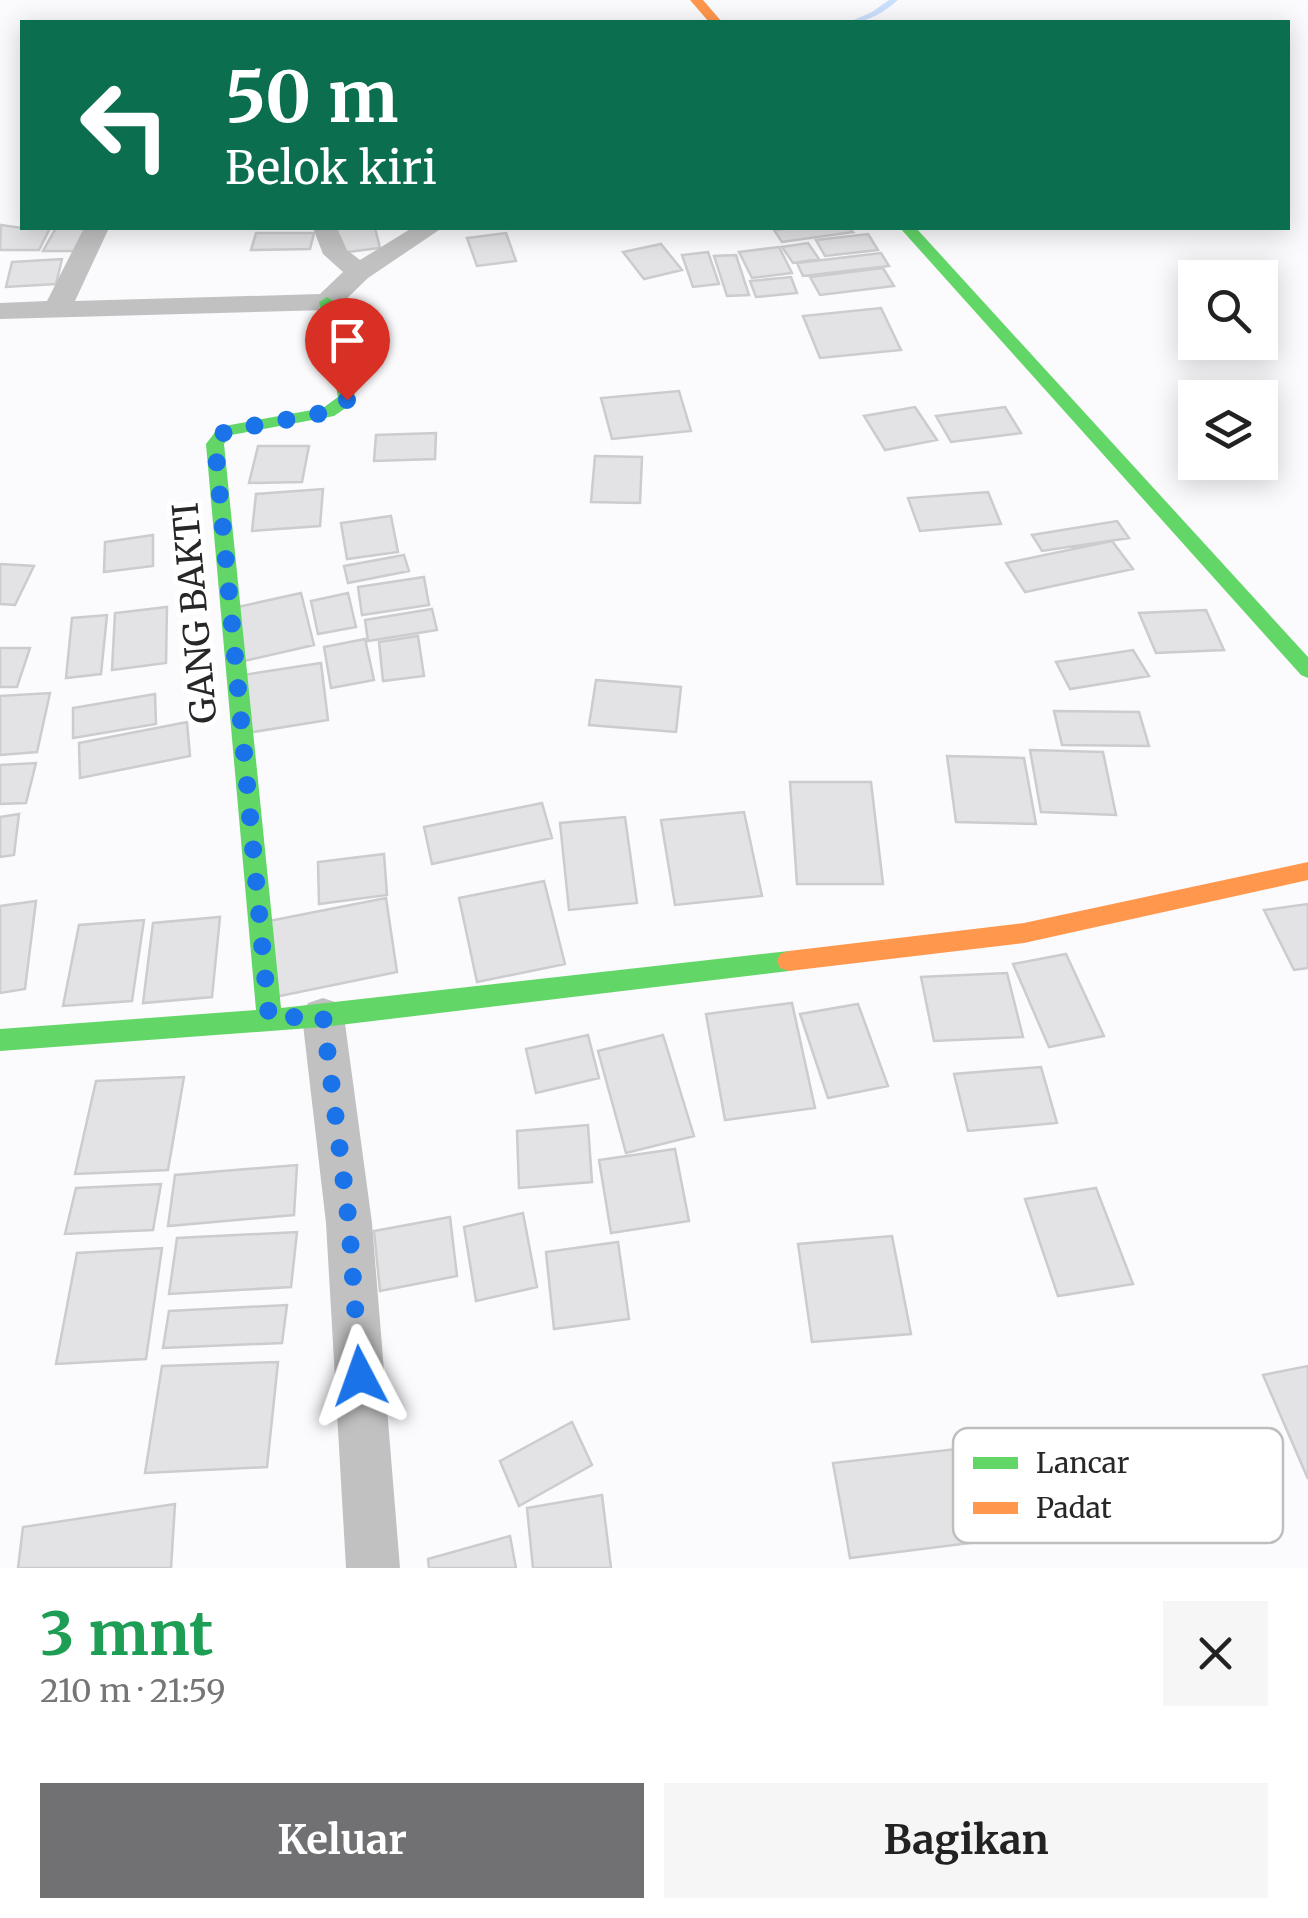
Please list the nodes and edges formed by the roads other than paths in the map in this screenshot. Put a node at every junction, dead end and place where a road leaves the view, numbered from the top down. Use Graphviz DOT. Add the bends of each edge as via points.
graph roads {
  1 [pos="696,0"];
  2 [pos="714,20"];
  3 [pos="95,230"];
  4 [pos="325,230"];
  5 [pos="426,230"];
  6 [pos="910,230"];
  7 [pos="358,272"];
  8 [pos="327,302"];
  9 [pos="58,307"];
  10 [pos="0,311"];
  11 [pos="1308,670"];
  12 [pos="1308,872"];
  13 [pos="323,1016"];
  14 [pos="269,1018"];
  15 [pos="0,1040"];
  16 [pos="373,1568"];
  1 -- 2 [label="street"];
  3 -- 9 [label="street"];
  4 -- 7 [label="street" via="336,254"];
  5 -- 7 [label="street"];
  6 -- 11 [label="street"];
  7 -- 8 [label="street"];
  8 -- 9 [label="street"];
  8 -- 14 [label="street, GANG BAKTI" via="347,400 328,412 225,431 215,444"];
  9 -- 10 [label="street"];
  12 -- 13 [label="street" via="1024,934"];
  13 -- 14 [label="street"];
  13 -- 16 [label="street" via="349,1223"];
  14 -- 15 [label="street"];
}
